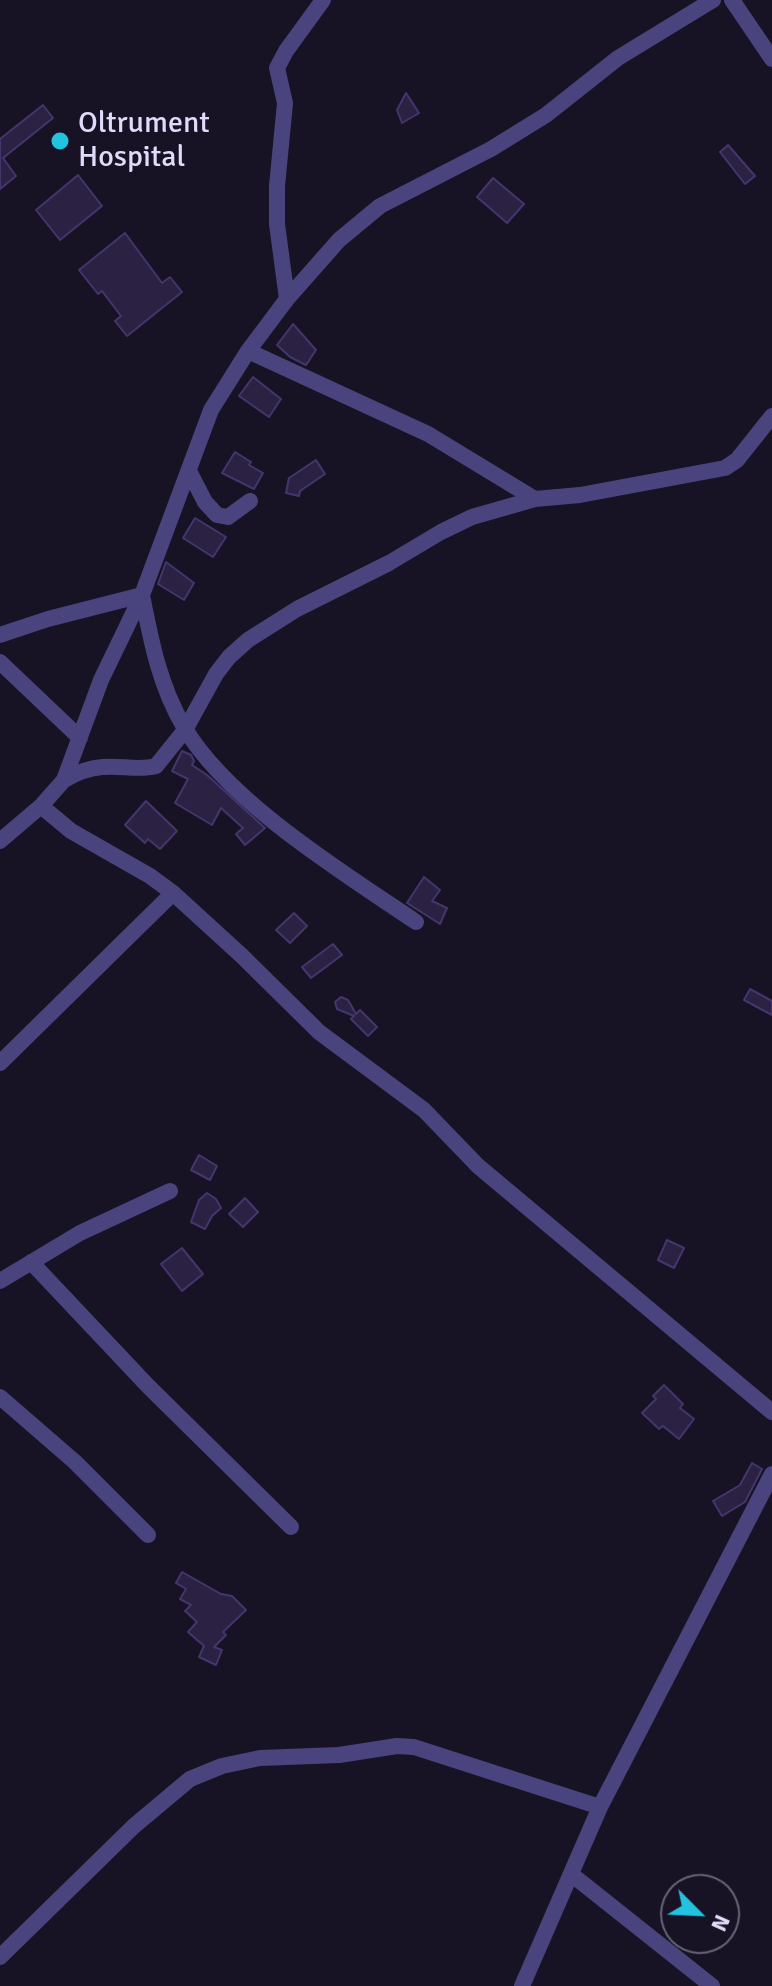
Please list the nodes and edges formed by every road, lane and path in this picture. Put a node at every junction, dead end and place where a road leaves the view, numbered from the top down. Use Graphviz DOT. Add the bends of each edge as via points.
graph roads {
  1 [pos="323,0"];
  2 [pos="713,0"];
  3 [pos="732,0"];
  4 [pos="772,59"];
  5 [pos="287,299"];
  6 [pos="248,351"];
  7 [pos="772,416"];
  8 [pos="189,471"];
  9 [pos="535,499"];
  10 [pos="250,501"];
  11 [pos="142,595"];
  12 [pos="0,635"];
  13 [pos="0,662"];
  14 [pos="185,730"];
  15 [pos="80,738"];
  16 [pos="64,780"];
  17 [pos="41,806"];
  18 [pos="0,841"];
  19 [pos="173,893"];
  20 [pos="416,922"];
  21 [pos="0,1063"];
  22 [pos="170,1191"];
  23 [pos="31,1262"];
  24 [pos="0,1281"];
  25 [pos="0,1397"];
  26 [pos="772,1412"];
  27 [pos="772,1474"];
  28 [pos="291,1527"];
  29 [pos="148,1535"];
  30 [pos="600,1807"];
  31 [pos="571,1874"];
  32 [pos="0,1957"];
  33 [pos="522,1986"];
  34 [pos="712,1986"];
  1 -- 5 [label="street" via="277,68 285,103 277,224"];
  2 -- 5 [label="street" via="618,58 535,122 380,206 339,240"];
  3 -- 4 [label="street"];
  5 -- 6 [label="street"];
  6 -- 8 [label="street" via="211,410"];
  6 -- 9 [label="street" via="428,434"];
  7 -- 9 [label="street" via="725,468"];
  8 -- 10 [label="street" via="217,515 228,517"];
  8 -- 11 [label="street"];
  9 -- 14 [label="street" via="472,517 269,625 229,657"];
  11 -- 12 [label="street"];
  11 -- 14 [label="street" via="165,690"];
  11 -- 15 [label="street"];
  13 -- 15 [label="street"];
  14 -- 16 [label="street" via="156,766 88,769"];
  14 -- 20 [label="street" via="212,766 278,825"];
  15 -- 16 [label="street"];
  16 -- 17 [label="street"];
  17 -- 18 [label="street"];
  17 -- 19 [label="street" via="71,831"];
  19 -- 21 [label="street"];
  19 -- 26 [label="street" via="319,1032 424,1110 478,1166"];
  22 -- 23 [label="street"];
  23 -- 24 [label="street"];
  23 -- 28 [label="street"];
  25 -- 29 [label="street"];
  27 -- 30 [label="street"];
  30 -- 31 [label="street"];
  30 -- 32 [label="street" via="414,1747 260,1758 222,1766 190,1779 134,1826"];
  31 -- 33 [label="street"];
  31 -- 34 [label="street"];
}
